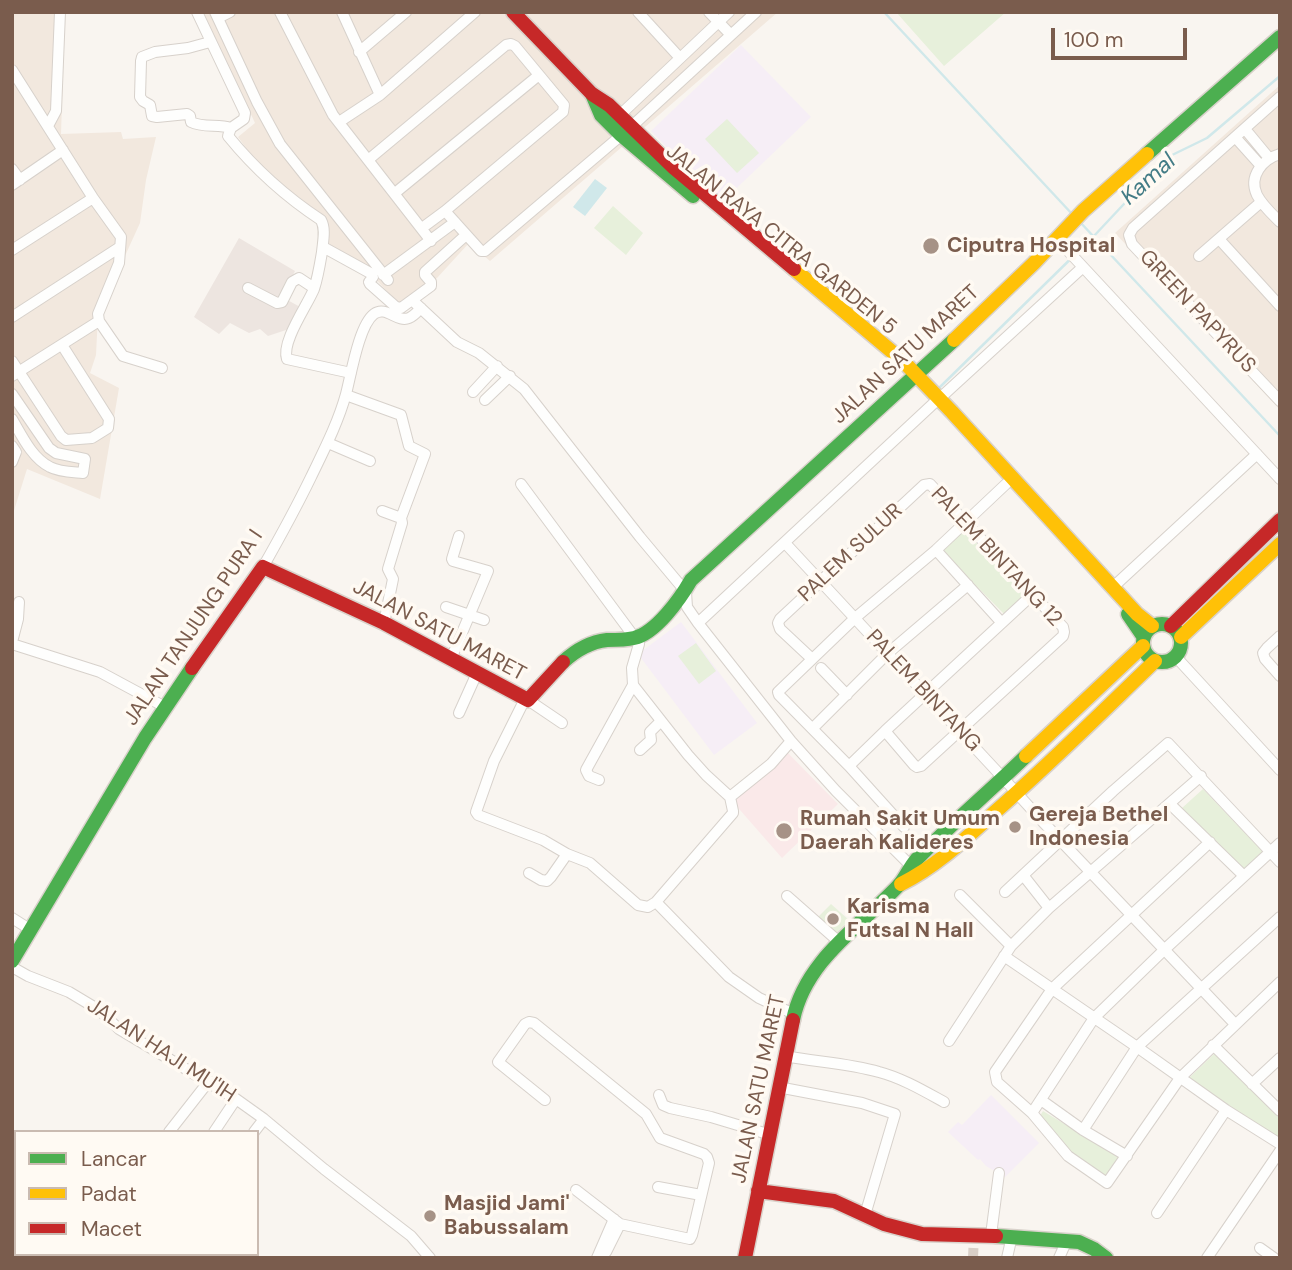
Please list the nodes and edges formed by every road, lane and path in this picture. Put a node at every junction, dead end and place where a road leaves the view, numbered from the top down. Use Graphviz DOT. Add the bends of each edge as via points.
graph roads {
  1 [pos="60,12"];
  2 [pos="197,12"];
  3 [pos="230,12"];
  4 [pos="280,12"];
  5 [pos="342,12"];
  6 [pos="406,12"];
  7 [pos="475,12"];
  8 [pos="513,12"];
  9 [pos="638,12"];
  10 [pos="709,12"];
  11 [pos="729,12"];
  12 [pos="756,12"];
  13 [pos="216,15"];
  14 [pos="719,22"];
  15 [pos="730,35"];
  16 [pos="1280,37"];
  17 [pos="210,42"];
  18 [pos="359,52"];
  19 [pos="680,58"];
  20 [pos="12,70"];
  21 [pos="539,75"];
  22 [pos="592,94"];
  23 [pos="380,95"];
  24 [pos="1280,97"];
  25 [pos="620,115"];
  26 [pos="339,122"];
  27 [pos="48,126"];
  28 [pos="231,128"];
  29 [pos="1245,129"];
  30 [pos="626,131"];
  31 [pos="1236,137"];
  32 [pos="64,150"];
  33 [pos="1280,154"];
  34 [pos="368,160"];
  35 [pos="1265,162"];
  36 [pos="12,169"];
  37 [pos="16,183"];
  38 [pos="395,193"];
  39 [pos="93,198"];
  40 [pos="1261,202"];
  41 [pos="445,211"];
  42 [pos="455,222"];
  43 [pos="1280,222"];
  44 [pos="422,228"];
  45 [pos="466,235"];
  46 [pos="1219,239"];
  47 [pos="431,241"];
  48 [pos="1060,241"];
  49 [pos="120,247"];
  50 [pos="323,247"];
  51 [pos="12,250"];
  52 [pos="1199,256"];
  53 [pos="1080,263"];
  54 [pos="248,288"];
  55 [pos="314,288"];
  56 [pos="412,300"];
  57 [pos="831,302"];
  58 [pos="1280,306"];
  59 [pos="421,308"];
  60 [pos="12,317"];
  61 [pos="99,321"];
  62 [pos="62,345"];
  63 [pos="933,360"];
  64 [pos="12,361"];
  65 [pos="496,366"];
  66 [pos="162,368"];
  67 [pos="351,373"];
  68 [pos="16,374"];
  69 [pos="510,376"];
  70 [pos="910,377"];
  71 [pos="473,392"];
  72 [pos="12,394"];
  73 [pos="346,395"];
  74 [pos="485,400"];
  75 [pos="936,401"];
  76 [pos="1280,401"];
  77 [pos="12,419"];
  78 [pos="328,443"];
  79 [pos="12,446"];
  80 [pos="1257,454"];
  81 [pos="370,461"];
  82 [pos="12,462"];
  83 [pos="1280,479"];
  84 [pos="927,483"];
  85 [pos="521,484"];
  86 [pos="1006,484"];
  87 [pos="382,512"];
  88 [pos="401,518"];
  89 [pos="1280,520"];
  90 [pos="965,522"];
  91 [pos="459,536"];
  92 [pos="785,543"];
  93 [pos="1280,544"];
  94 [pos="936,550"];
  95 [pos="263,567"];
  96 [pos="821,582"];
  97 [pos="968,585"];
  98 [pos="1112,588"];
  99 [pos="685,592"];
  100 [pos="1032,595"];
  101 [pos="19,602"];
  102 [pos="446,607"];
  103 [pos="470,615"];
  104 [pos="855,618"];
  105 [pos="484,620"];
  106 [pos="1001,622"];
  107 [pos="384,623"];
  108 [pos="698,623"];
  109 [pos="1176,631"];
  110 [pos="1146,636"];
  111 [pos="1280,636"];
  112 [pos="636,638"];
  113 [pos="12,643"];
  114 [pos="887,654"];
  115 [pos="1176,657"];
  116 [pos="811,658"];
  117 [pos="451,659"];
  118 [pos="1155,661"];
  119 [pos="821,668"];
  120 [pos="477,673"];
  121 [pos="1280,676"];
  122 [pos="633,685"];
  123 [pos="925,694"];
  124 [pos="847,695"];
  125 [pos="526,700"];
  126 [pos="165,707"];
  127 [pos="459,713"];
  128 [pos="660,722"];
  129 [pos="562,723"];
  130 [pos="813,728"];
  131 [pos="885,731"];
  132 [pos="959,731"];
  133 [pos="791,741"];
  134 [pos="640,750"];
  135 [pos="849,766"];
  136 [pos="1280,770"];
  137 [pos="1201,776"];
  138 [pos="1004,779"];
  139 [pos="599,780"];
  140 [pos="1017,793"];
  141 [pos="730,797"];
  142 [pos="1170,804"];
  143 [pos="904,827"];
  144 [pos="1060,840"];
  145 [pos="1210,842"];
  146 [pos="1280,843"];
  147 [pos="1270,851"];
  148 [pos="567,854"];
  149 [pos="1280,862"];
  150 [pos="916,871"];
  151 [pos="1090,872"];
  152 [pos="530,873"];
  153 [pos="1023,875"];
  154 [pos="1244,876"];
  155 [pos="1005,892"];
  156 [pos="960,895"];
  157 [pos="787,896"];
  158 [pos="656,902"];
  159 [pos="1049,908"];
  160 [pos="1131,915"];
  161 [pos="1280,917"];
  162 [pos="12,918"];
  163 [pos="31,930"];
  164 [pos="838,942"];
  165 [pos="1011,946"];
  166 [pos="1165,948"];
  167 [pos="1004,956"];
  168 [pos="12,961"];
  169 [pos="12,967"];
  170 [pos="1280,982"];
  171 [pos="1202,987"];
  172 [pos="1052,989"];
  173 [pos="794,1014"];
  174 [pos="1094,1018"];
  175 [pos="1236,1024"];
  176 [pos="948,1041"];
  177 [pos="1213,1045"];
  178 [pos="1137,1047"];
  179 [pos="785,1056"];
  180 [pos="1280,1058"];
  181 [pos="1180,1078"];
  182 [pos="209,1081"];
  183 [pos="1252,1084"];
  184 [pos="778,1087"];
  185 [pos="659,1095"];
  186 [pos="236,1099"];
  187 [pos="545,1100"];
  188 [pos="1041,1100"];
  189 [pos="944,1102"];
  190 [pos="1226,1110"];
  191 [pos="1280,1111"];
  192 [pos="1032,1113"];
  193 [pos="264,1119"];
  194 [pos="171,1130"];
  195 [pos="215,1130"];
  196 [pos="256,1130"];
  197 [pos="1083,1130"];
  198 [pos="771,1135"];
  199 [pos="1280,1144"];
  200 [pos="1280,1151"];
  201 [pos="1127,1156"];
  202 [pos="999,1173"];
  203 [pos="658,1187"];
  204 [pos="576,1190"];
  205 [pos="758,1191"];
  206 [pos="702,1195"];
  207 [pos="1157,1213"];
  208 [pos="865,1215"];
  209 [pos="617,1222"];
  210 [pos="991,1236"];
  211 [pos="1012,1236"];
  212 [pos="1067,1240"];
  213 [pos="1259,1248"];
  214 [pos="430,1258"];
  215 [pos="597,1258"];
  216 [pos="604,1258"];
  217 [pos="745,1258"];
  218 [pos="1007,1258"];
  219 [pos="1059,1258"];
  220 [pos="1107,1258"];
  221 [pos="1207,1258"];
  222 [pos="1274,1258"];
  1 -- 27 [label="street" via="56,111"];
  2 -- 17 [label="street"];
  3 -- 13 [label="street"];
  4 -- 26 [label="street"];
  5 -- 18 [label="street"];
  6 -- 18 [label="street"];
  7 -- 23 [label="street"];
  8 -- 22 [label="street, JALAN RAYA CITRA GARDEN 5"];
  9 -- 19 [label="street"];
  10 -- 14 [label="street"];
  11 -- 14 [label="street"];
  12 -- 15 [label="street"];
  13 -- 47 [label="street" via="280,144 386,278"];
  14 -- 15 [label="street"];
  14 -- 19 [label="street"];
  15 -- 30 [label="street"];
  16 -- 48 [label="street, JALAN SATU MARET" via="1083,211"];
  17 -- 28 [label="street" via="245,113 242,123"];
  17 -- 28 [label="street" via="145,55 141,97 150,105 153,117 187,114 195,124"];
  18 -- 23 [label="street"];
  19 -- 25 [label="street"];
  20 -- 27 [label="street"];
  21 -- 34 [label="street" via="515,46 506,45"];
  21 -- 38 [label="street"];
  21 -- 41 [label="street" via="564,105 563,112"];
  22 -- 25 [label="street, JALAN RAYA CITRA GARDEN 5"];
  22 -- 30 [label="street, JALAN RAYA CITRA GARDEN 5" via="601,115"];
  23 -- 26 [label="street"];
  24 -- 29 [label="street, GREEN PAPYRUS"];
  25 -- 30 [label="street, JALAN RAYA CITRA GARDEN 5"];
  26 -- 34 [label="street"];
  27 -- 32 [label="street"];
  28 -- 50 [label="street" via="228,136 245,157 321,220"];
  29 -- 31 [label="street, GREEN PAPYRUS"];
  29 -- 35 [label="street"];
  30 -- 45 [label="street" via="485,251"];
  30 -- 57 [label="street, JALAN RAYA CITRA GARDEN 5"];
  30 -- 70 [label="street, JALAN RAYA CITRA GARDEN 5" via="668,176 889,354"];
  31 -- 35 [label="street"];
  31 -- 76 [label="street, GREEN PAPYRUS" via="1129,235 1132,244"];
  32 -- 37 [label="street"];
  32 -- 39 [label="street"];
  33 -- 35 [label="street"];
  34 -- 38 [label="street"];
  35 -- 40 [label="street" via="1254,184"];
  36 -- 37 [label="street"];
  38 -- 44 [label="street"];
  39 -- 49 [label="street" via="121,237"];
  39 -- 51 [label="street"];
  40 -- 43 [label="street"];
  40 -- 46 [label="street, GREEN PAPYRUS"];
  41 -- 42 [label="street"];
  41 -- 44 [label="street"];
  42 -- 45 [label="street"];
  42 -- 47 [label="street"];
  44 -- 47 [label="street"];
  45 -- 56 [label="street" via="425,272 431,285"];
  46 -- 52 [label="street, GREEN PAPYRUS"];
  46 -- 58 [label="street"];
  48 -- 53 [label="street"];
  48 -- 63 [label="street, JALAN SATU MARET"];
  49 -- 60 [label="street"];
  49 -- 61 [label="street"];
  50 -- 55 [label="street"];
  50 -- 56 [label="street" via="372,274 370,284 397,308"];
  53 -- 75 [label="street"];
  53 -- 80 [label="street"];
  54 -- 55 [label="street" via="277,303 299,278"];
  55 -- 67 [label="street" via="285,356"];
  56 -- 59 [label="street"];
  57 -- 63 [label="street" via="839,300 914,361"];
  57 -- 70 [label="street, JALAN RAYA CITRA GARDEN 5" via="903,361"];
  59 -- 65 [label="street" via="457,342"];
  59 -- 67 [label="street, JALAN TANJUNG PURA I" via="407,319 378,311 373,314"];
  61 -- 62 [label="street"];
  61 -- 66 [label="street" via="123,356"];
  62 -- 68 [label="street"];
  62 -- 68 [label="street" via="109,419 108,428 92,439 61,436"];
  63 -- 70 [label="street, JALAN SATU MARET"];
  64 -- 68 [label="street"];
  65 -- 69 [label="street"];
  65 -- 71 [label="street"];
  67 -- 73 [label="street, JALAN TANJUNG PURA I"];
  69 -- 74 [label="street"];
  69 -- 99 [label="street"];
  70 -- 75 [label="street, JALAN RAYA CITRA GARDEN 5"];
  70 -- 99 [label="street, JALAN SATU MARET" via="691,580"];
  72 -- 77 [label="street" via="49,448 85,459 83,473 52,468 29,446"];
  73 -- 78 [label="street, JALAN TANJUNG PURA I"];
  73 -- 88 [label="street" via="401,415 409,446 425,453"];
  75 -- 86 [label="street, JALAN RAYA CITRA GARDEN 5"];
  75 -- 92 [label="street"];
  75 -- 98 [label="street, JALAN RAYA CITRA GARDEN 5"];
  78 -- 81 [label="street"];
  78 -- 95 [label="street, JALAN TANJUNG PURA I"];
  79 -- 82 [label="street" via="16,452"];
  80 -- 83 [label="street"];
  80 -- 98 [label="street"];
  84 -- 90 [label="street, PALEM BINTANG 12"];
  84 -- 96 [label="street, PALEM SULUR"];
  85 -- 112 [label="street"];
  86 -- 90 [label="street"];
  86 -- 110 [label="street, JALAN RAYA CITRA GARDEN 5"];
  87 -- 88 [label="street"];
  88 -- 107 [label="street" via="388,569 393,579"];
  89 -- 109 [label="street"];
  90 -- 94 [label="street"];
  90 -- 100 [label="street, PALEM BINTANG 12"];
  91 -- 103 [label="street" via="453,561 488,571"];
  92 -- 96 [label="street, PALEM BINTANG"];
  92 -- 108 [label="street"];
  93 -- 109 [label="street"];
  94 -- 97 [label="street"];
  94 -- 104 [label="street"];
  95 -- 107 [label="street, JALAN SATU MARET"];
  95 -- 126 [label="street, JALAN TANJUNG PURA I"];
  96 -- 104 [label="street, PALEM BINTANG"];
  96 -- 116 [label="street, PALEM SULUR" via="778,626"];
  97 -- 106 [label="street"];
  97 -- 114 [label="street"];
  98 -- 110 [label="street, JALAN RAYA CITRA GARDEN 5" via="1137,614"];
  99 -- 108 [label="street" via="687,607"];
  99 -- 112 [label="street, JALAN SATU MARET" via="646,634"];
  100 -- 106 [label="street"];
  100 -- 132 [label="street, PALEM BINTANG 12" via="1063,628 1063,636"];
  101 -- 113 [label="street"];
  102 -- 103 [label="street"];
  103 -- 105 [label="street"];
  103 -- 117 [label="street"];
  104 -- 114 [label="street, PALEM BINTANG"];
  104 -- 116 [label="street"];
  106 -- 123 [label="street"];
  107 -- 117 [label="street, JALAN SATU MARET"];
  108 -- 133 [label="street"];
  109 -- 110 [label="street" via="1160,623"];
  109 -- 115 [label="street" via="1182,644"];
  110 -- 118 [label="street" via="1147,655"];
  110 -- 138 [label="street, JALAN SATU MARET"];
  111 -- 121 [label="street" via="1264,653"];
  112 -- 122 [label="street"];
  112 -- 125 [label="street, JALAN SATU MARET" via="584,646"];
  113 -- 126 [label="street" via="100,672"];
  114 -- 123 [label="street, PALEM BINTANG"];
  114 -- 124 [label="street"];
  115 -- 118 [label="street"];
  115 -- 136 [label="street"];
  116 -- 130 [label="street" via="778,692"];
  117 -- 120 [label="street, JALAN SATU MARET"];
  118 -- 140 [label="street, JALAN SATU MARET"];
  119 -- 124 [label="street"];
  120 -- 125 [label="street, JALAN SATU MARET"];
  120 -- 127 [label="street"];
  122 -- 128 [label="street"];
  122 -- 139 [label="street" via="586,770"];
  123 -- 131 [label="street"];
  123 -- 132 [label="street, PALEM BINTANG"];
  124 -- 130 [label="street"];
  125 -- 129 [label="street"];
  125 -- 148 [label="street" via="494,761 476,811"];
  126 -- 163 [label="street, JALAN TANJUNG PURA I"];
  128 -- 134 [label="street"];
  128 -- 141 [label="street"];
  130 -- 135 [label="street"];
  131 -- 132 [label="street" via="917,767"];
  131 -- 135 [label="street"];
  132 -- 138 [label="street, PALEM BINTANG"];
  133 -- 141 [label="street"];
  133 -- 150 [label="street"];
  135 -- 143 [label="street"];
  137 -- 142 [label="street"];
  137 -- 144 [label="street" via="1168,743"];
  137 -- 147 [label="street"];
  138 -- 140 [label="street, PALEM BINTANG"];
  138 -- 150 [label="street, JALAN SATU MARET"];
  140 -- 144 [label="street, PALEM BINTANG"];
  140 -- 150 [label="street, JALAN SATU MARET" via="936,864"];
  141 -- 158 [label="street" via="733,813"];
  142 -- 145 [label="street"];
  142 -- 151 [label="street"];
  144 -- 151 [label="street, PALEM BINTANG"];
  144 -- 153 [label="street"];
  145 -- 154 [label="street"];
  145 -- 160 [label="street"];
  146 -- 147 [label="street"];
  147 -- 149 [label="street"];
  147 -- 154 [label="street"];
  148 -- 152 [label="street" via="547,881"];
  148 -- 158 [label="street" via="590,863 638,905 648,907"];
  150 -- 164 [label="street, JALAN SATU MARET"];
  151 -- 159 [label="street"];
  151 -- 160 [label="street, PALEM BINTANG"];
  153 -- 155 [label="street"];
  153 -- 159 [label="street"];
  154 -- 166 [label="street"];
  156 -- 165 [label="street"];
  157 -- 164 [label="street"];
  158 -- 173 [label="street" via="729,977"];
  159 -- 165 [label="street"];
  160 -- 166 [label="street, PALEM BINTANG"];
  160 -- 172 [label="street"];
  161 -- 171 [label="street"];
  162 -- 163 [label="street"];
  163 -- 168 [label="street, JALAN TANJUNG PURA I"];
  164 -- 173 [label="street, JALAN SATU MARET" via="808,979"];
  165 -- 167 [label="street"];
  166 -- 171 [label="street, PALEM BINTANG"];
  166 -- 174 [label="street"];
  167 -- 172 [label="street"];
  167 -- 176 [label="street"];
  169 -- 182 [label="street, JALAN HAJI MU'IH" via="69,992 119,1029"];
  170 -- 175 [label="street"];
  171 -- 175 [label="street, PALEM BINTANG"];
  171 -- 178 [label="street"];
  172 -- 174 [label="street"];
  172 -- 192 [label="street" via="995,1072 997,1082"];
  173 -- 179 [label="street, JALAN SATU MARET"];
  174 -- 178 [label="street"];
  174 -- 188 [label="street"];
  175 -- 177 [label="street"];
  177 -- 181 [label="street"];
  177 -- 183 [label="street"];
  178 -- 181 [label="street"];
  178 -- 197 [label="street"];
  179 -- 184 [label="street, JALAN SATU MARET"];
  179 -- 189 [label="street" via="883,1073"];
  180 -- 183 [label="street"];
  181 -- 190 [label="street"];
  181 -- 201 [label="street"];
  182 -- 186 [label="street, JALAN HAJI MU'IH"];
  182 -- 194 [label="street"];
  183 -- 191 [label="street"];
  184 -- 198 [label="street, JALAN SATU MARET"];
  184 -- 208 [label="street" via="895,1114"];
  185 -- 198 [label="street" via="670,1108"];
  186 -- 193 [label="street, JALAN HAJI MU'IH"];
  186 -- 195 [label="street"];
  187 -- 206 [label="street" via="498,1062 528,1022 646,1114 660,1138 704,1154 709,1163"];
  188 -- 192 [label="street"];
  188 -- 197 [label="street"];
  190 -- 199 [label="street"];
  190 -- 207 [label="street"];
  192 -- 201 [label="street" via="1068,1156 1104,1182 1110,1181"];
  193 -- 196 [label="street"];
  193 -- 214 [label="street, JALAN HAJI MU'IH" via="411,1236"];
  197 -- 201 [label="street"];
  198 -- 205 [label="street, JALAN SATU MARET"];
  200 -- 221 [label="street"];
  202 -- 210 [label="street"];
  203 -- 206 [label="street"];
  204 -- 209 [label="street"];
  205 -- 208 [label="street" via="834,1201"];
  205 -- 217 [label="street, JALAN SATU MARET"];
  206 -- 209 [label="street" via="690,1239"];
  208 -- 210 [label="street" via="922,1234"];
  209 -- 215 [label="street"];
  209 -- 216 [label="street"];
  210 -- 211 [label="street"];
  211 -- 212 [label="street"];
  211 -- 218 [label="street"];
  212 -- 219 [label="street"];
  212 -- 220 [label="street" via="1087,1245"];
  213 -- 222 [label="street"];
}
